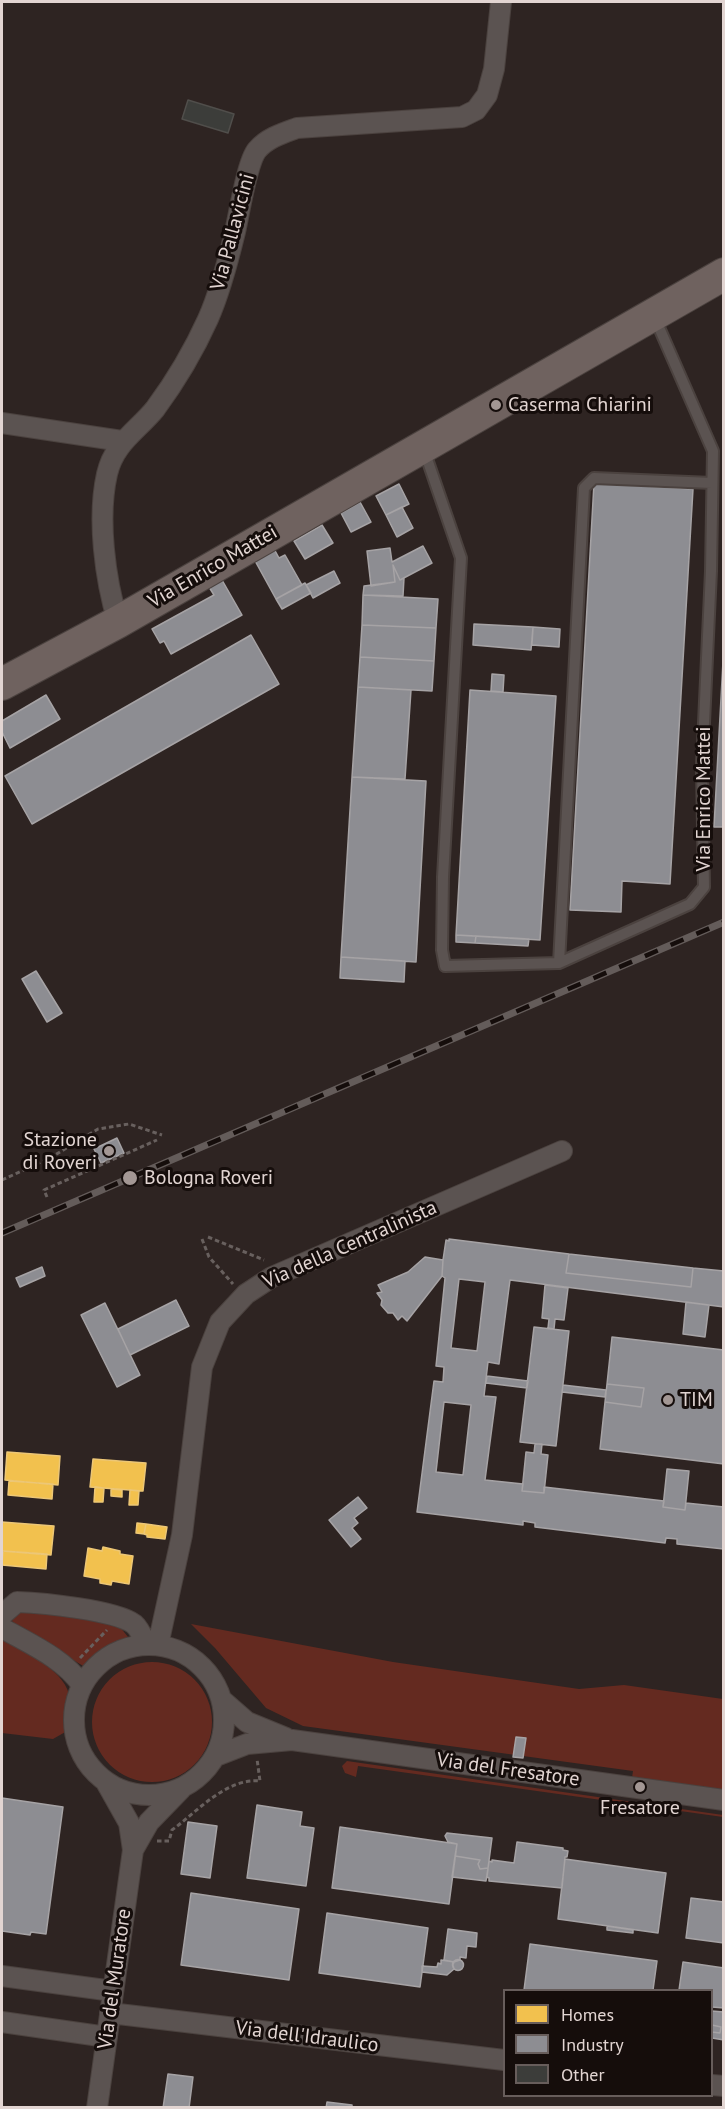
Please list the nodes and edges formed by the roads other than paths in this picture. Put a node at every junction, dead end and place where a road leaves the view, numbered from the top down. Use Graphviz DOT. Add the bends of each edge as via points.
graph roads {
  1 [pos="501,2"];
  2 [pos="723,274"];
  3 [pos="654,315"];
  4 [pos="2,423"];
  5 [pos="123,441"];
  6 [pos="423,447"];
  7 [pos="712,483"];
  8 [pos="118,622"];
  9 [pos="2,684"];
  10 [pos="559,963"];
  11 [pos="562,1151"];
  12 [pos="2,1616"];
  13 [pos="2,1628"];
  14 [pos="152,1645"];
  15 [pos="82,1685"];
  16 [pos="223,1701"];
  17 [pos="292,1740"];
  18 [pos="216,1756"];
  19 [pos="106,1782"];
  20 [pos="184,1787"];
  21 [pos="723,1800"];
  22 [pos="133,1850"];
  23 [pos="2,1976"];
  24 [pos="113,1991"];
  25 [pos="110,2013"];
  26 [pos="2,2022"];
  27 [pos="107,2037"];
  28 [pos="503,2060"];
  29 [pos="97,2108"];
  1 -- 5 [label="street, Via Pallavicini" via="494,69 487,95 476,110 462,117 297,128 275,136 257,150 207,320 172,384 153,411"];
  2 -- 3 [label="main road, Via Enrico Mattei"];
  3 -- 6 [label="main road, Via Enrico Mattei"];
  3 -- 7 [label="lane, Via Enrico Mattei" via="713,451"];
  4 -- 5 [label="street"];
  5 -- 8 [label="street, Via Pallavicini" via="108,472 104,506 104,545"];
  6 -- 8 [label="main road, Via Enrico Mattei"];
  6 -- 10 [label="lane, Via Enrico Mattei" via="461,558 443,876 445,966"];
  7 -- 10 [label="lane, Via Enrico Mattei" via="702,766 704,887 690,904"];
  7 -- 10 [label="lane" via="594,478 584,488"];
  8 -- 9 [label="main road, Via Enrico Mattei"];
  11 -- 14 [label="street, Via della Centralinista" via="272,1277 244,1296 220,1322 202,1367 182,1535"];
  12 -- 14 [label="street" via="17,1602 116,1615 135,1625"];
  13 -- 15 [label="street" via="62,1663"];
  14 -- 15 [label="street" via="122,1649 106,1658"];
  14 -- 16 [label="street" via="176,1648 192,1657 206,1669"];
  15 -- 19 [label="street" via="75,1702 75,1738 92,1770"];
  16 -- 17 [label="street, Via del Fresatore" via="247,1722"];
  16 -- 18 [label="street" via="224,1729"];
  17 -- 18 [label="street, Via del Fresatore" via="247,1744"];
  17 -- 21 [label="street, Via del Fresatore"];
  18 -- 20 [label="street" via="202,1774"];
  19 -- 20 [label="street" via="144,1795"];
  19 -- 22 [label="street, Via del Muratore" via="129,1823"];
  20 -- 22 [label="street, Via del Muratore" via="149,1822"];
  22 -- 24 [label="street, Via del Muratore"];
  23 -- 24 [label="street"];
  24 -- 25 [label="street, Via del Muratore"];
  25 -- 27 [label="street, Via del Muratore"];
  25 -- 28 [label="street, Via dell'Idraulico"];
  26 -- 27 [label="street"];
  27 -- 29 [label="street, Via del Muratore"];
}
